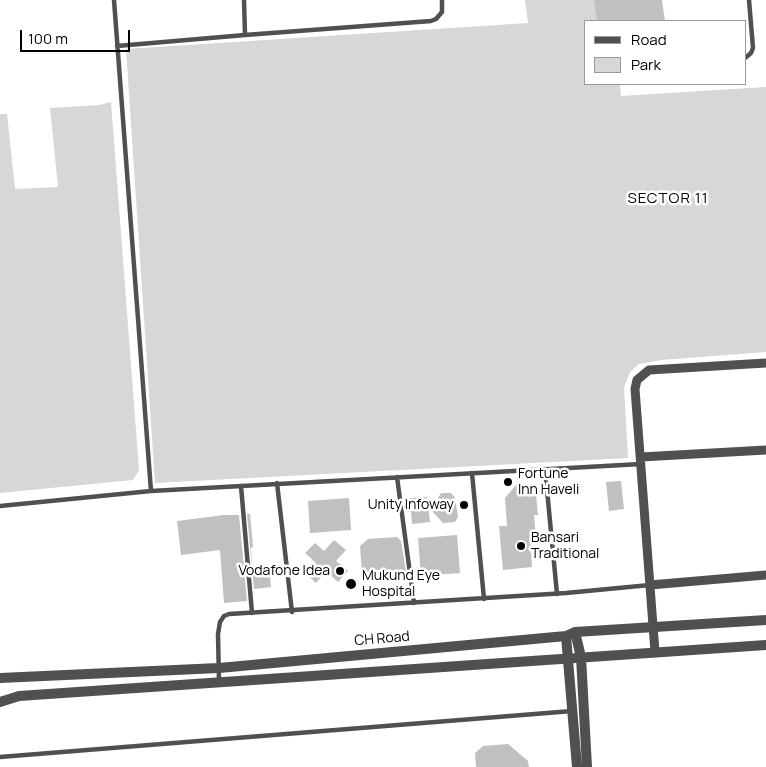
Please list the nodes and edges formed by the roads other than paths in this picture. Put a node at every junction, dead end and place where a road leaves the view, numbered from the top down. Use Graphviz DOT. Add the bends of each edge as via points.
graph roads {
  1 [pos="114,0"];
  2 [pos="244,0"];
  3 [pos="442,0"];
  4 [pos="749,0"];
  5 [pos="245,35"];
  6 [pos="117,46"];
  7 [pos="746,57"];
  8 [pos="766,363"];
  9 [pos="766,450"];
  10 [pos="641,460"];
  11 [pos="545,469"];
  12 [pos="472,473"];
  13 [pos="397,477"];
  14 [pos="278,484"];
  15 [pos="241,486"];
  16 [pos="150,491"];
  17 [pos="0,506"];
  18 [pos="766,575"];
  19 [pos="650,585"];
  20 [pos="557,594"];
  21 [pos="484,599"];
  22 [pos="414,603"];
  23 [pos="292,612"];
  24 [pos="252,614"];
  25 [pos="766,620"];
  26 [pos="654,627"];
  27 [pos="571,634"];
  28 [pos="766,646"];
  29 [pos="655,652"];
  30 [pos="580,657"];
  31 [pos="569,658"];
  32 [pos="219,668"];
  33 [pos="0,678"];
  34 [pos="219,683"];
  35 [pos="0,702"];
  36 [pos="573,711"];
  37 [pos="0,756"];
  38 [pos="577,767"];
  39 [pos="587,767"];
  1 -- 6 [label="lane"];
  2 -- 5 [label="lane"];
  3 -- 5 [label="lane" via="442,12 431,21"];
  4 -- 7 [label="lane" via="754,48"];
  5 -- 6 [label="lane"];
  6 -- 16 [label="lane"];
  8 -- 10 [label="street" via="648,370 643,373 635,389"];
  9 -- 10 [label="street"];
  10 -- 11 [label="lane"];
  10 -- 19 [label="street"];
  11 -- 12 [label="lane"];
  11 -- 20 [label="lane"];
  12 -- 13 [label="lane"];
  12 -- 21 [label="lane"];
  13 -- 14 [label="lane"];
  13 -- 22 [label="lane"];
  14 -- 15 [label="lane"];
  14 -- 23 [label="lane"];
  15 -- 16 [label="lane"];
  15 -- 24 [label="lane"];
  16 -- 17 [label="lane"];
  18 -- 19 [label="street"];
  19 -- 20 [label="lane"];
  19 -- 26 [label="street"];
  20 -- 21 [label="lane"];
  21 -- 22 [label="lane"];
  22 -- 23 [label="lane"];
  23 -- 24 [label="lane"];
  24 -- 32 [label="lane" via="229,614 220,622"];
  25 -- 26 [label="street, CH Road"];
  26 -- 27 [label="street, CH Road"];
  26 -- 29 [label="street"];
  27 -- 30 [label="street"];
  27 -- 31 [label="street"];
  27 -- 32 [label="street, CH Road"];
  28 -- 29 [label="street"];
  29 -- 30 [label="street"];
  30 -- 31 [label="street"];
  30 -- 39 [label="street"];
  31 -- 34 [label="street"];
  31 -- 36 [label="street"];
  32 -- 33 [label="street, CH Road"];
  32 -- 34 [label="lane"];
  34 -- 35 [label="street" via="19,696"];
  36 -- 37 [label="lane"];
  36 -- 38 [label="street"];
}
